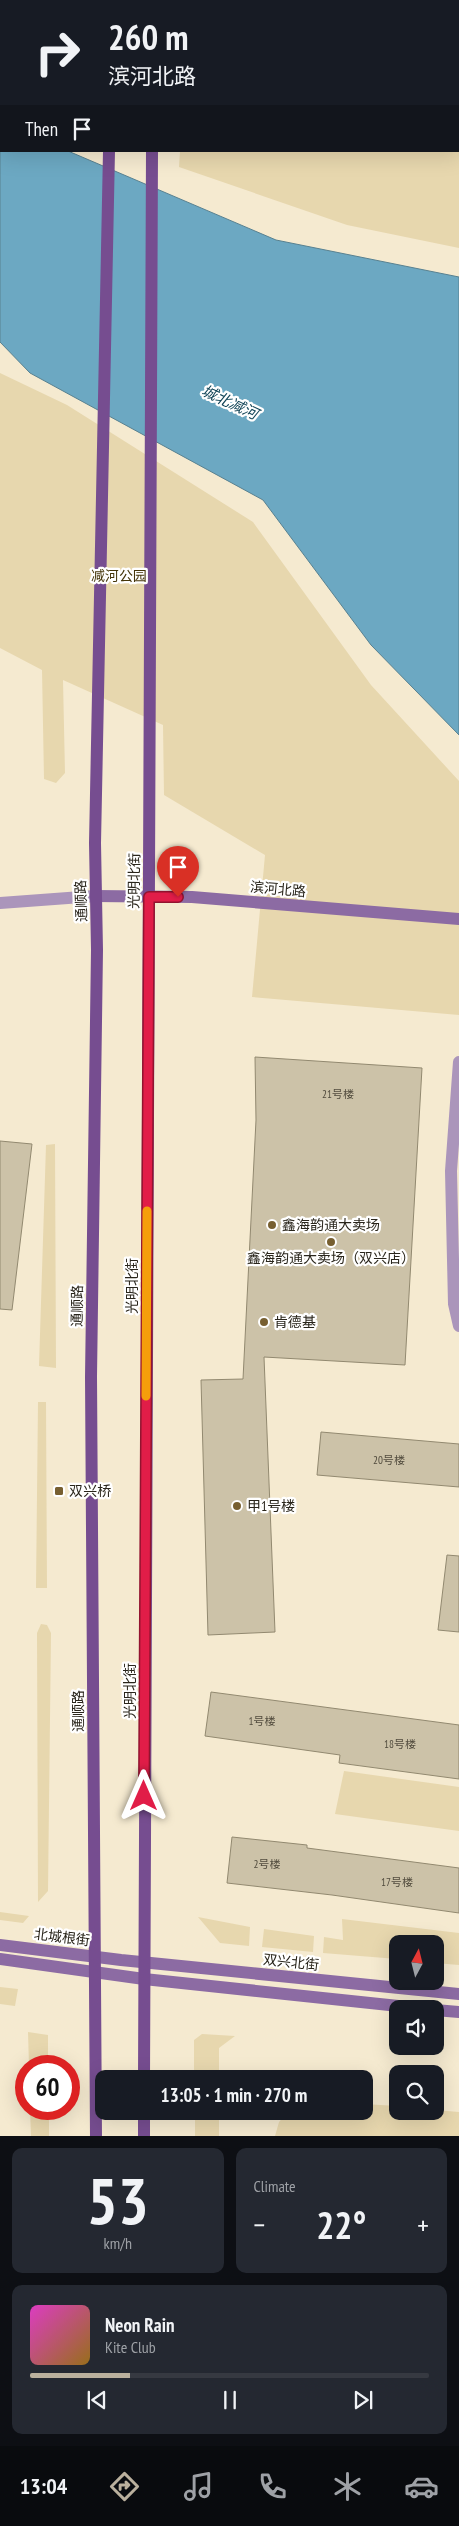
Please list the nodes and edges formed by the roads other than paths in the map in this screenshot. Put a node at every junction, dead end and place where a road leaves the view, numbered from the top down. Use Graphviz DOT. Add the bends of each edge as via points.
graph roads {
  1 [pos="109,152"];
  2 [pos="152,152"];
  3 [pos="95,896"];
  4 [pos="149,897"];
  5 [pos="0,902"];
  6 [pos="459,919"];
  7 [pos="459,1062"];
  8 [pos="459,1326"];
  9 [pos="0,1945"];
  10 [pos="95,1956"];
  11 [pos="0,1959"];
  12 [pos="121,1960"];
  13 [pos="144,1962"];
  14 [pos="95,1972"];
  15 [pos="144,1979"];
  16 [pos="459,1994"];
  17 [pos="389,2005"];
  18 [pos="444,2011"];
  19 [pos="459,2012"];
  20 [pos="144,2070"];
  21 [pos="144,2120"];
  22 [pos="96,2136"];
  23 [pos="144,2136"];
  1 -- 3 [label="main road, 通顺路"];
  2 -- 4 [label="main road, 光明北街"];
  3 -- 4 [label="street, 滨河北路"];
  3 -- 5 [label="street"];
  3 -- 10 [label="main road, 通顺路" via="91,1377"];
  4 -- 6 [label="street, 滨河北路" via="192,897"];
  4 -- 13 [label="main road, 光明北街"];
  7 -- 8 [label="street" via="451,1171 454,1304"];
  9 -- 10 [label="street, 北城根街"];
  10 -- 12 [label="street, 北城根街"];
  10 -- 14 [label="main road, 通顺路"];
  11 -- 14 [label="street"];
  12 -- 13 [label="street, 双兴北街"];
  13 -- 15 [label="main road, 光明北街"];
  13 -- 16 [label="street, 双兴北街"];
  14 -- 15 [label="street"];
  14 -- 22 [label="main road, 通顺路"];
  15 -- 17 [label="street"];
  15 -- 20 [label="main road, 光明北街"];
  18 -- 19 [label="street"];
  21 -- 23 [label="main road"];
}
